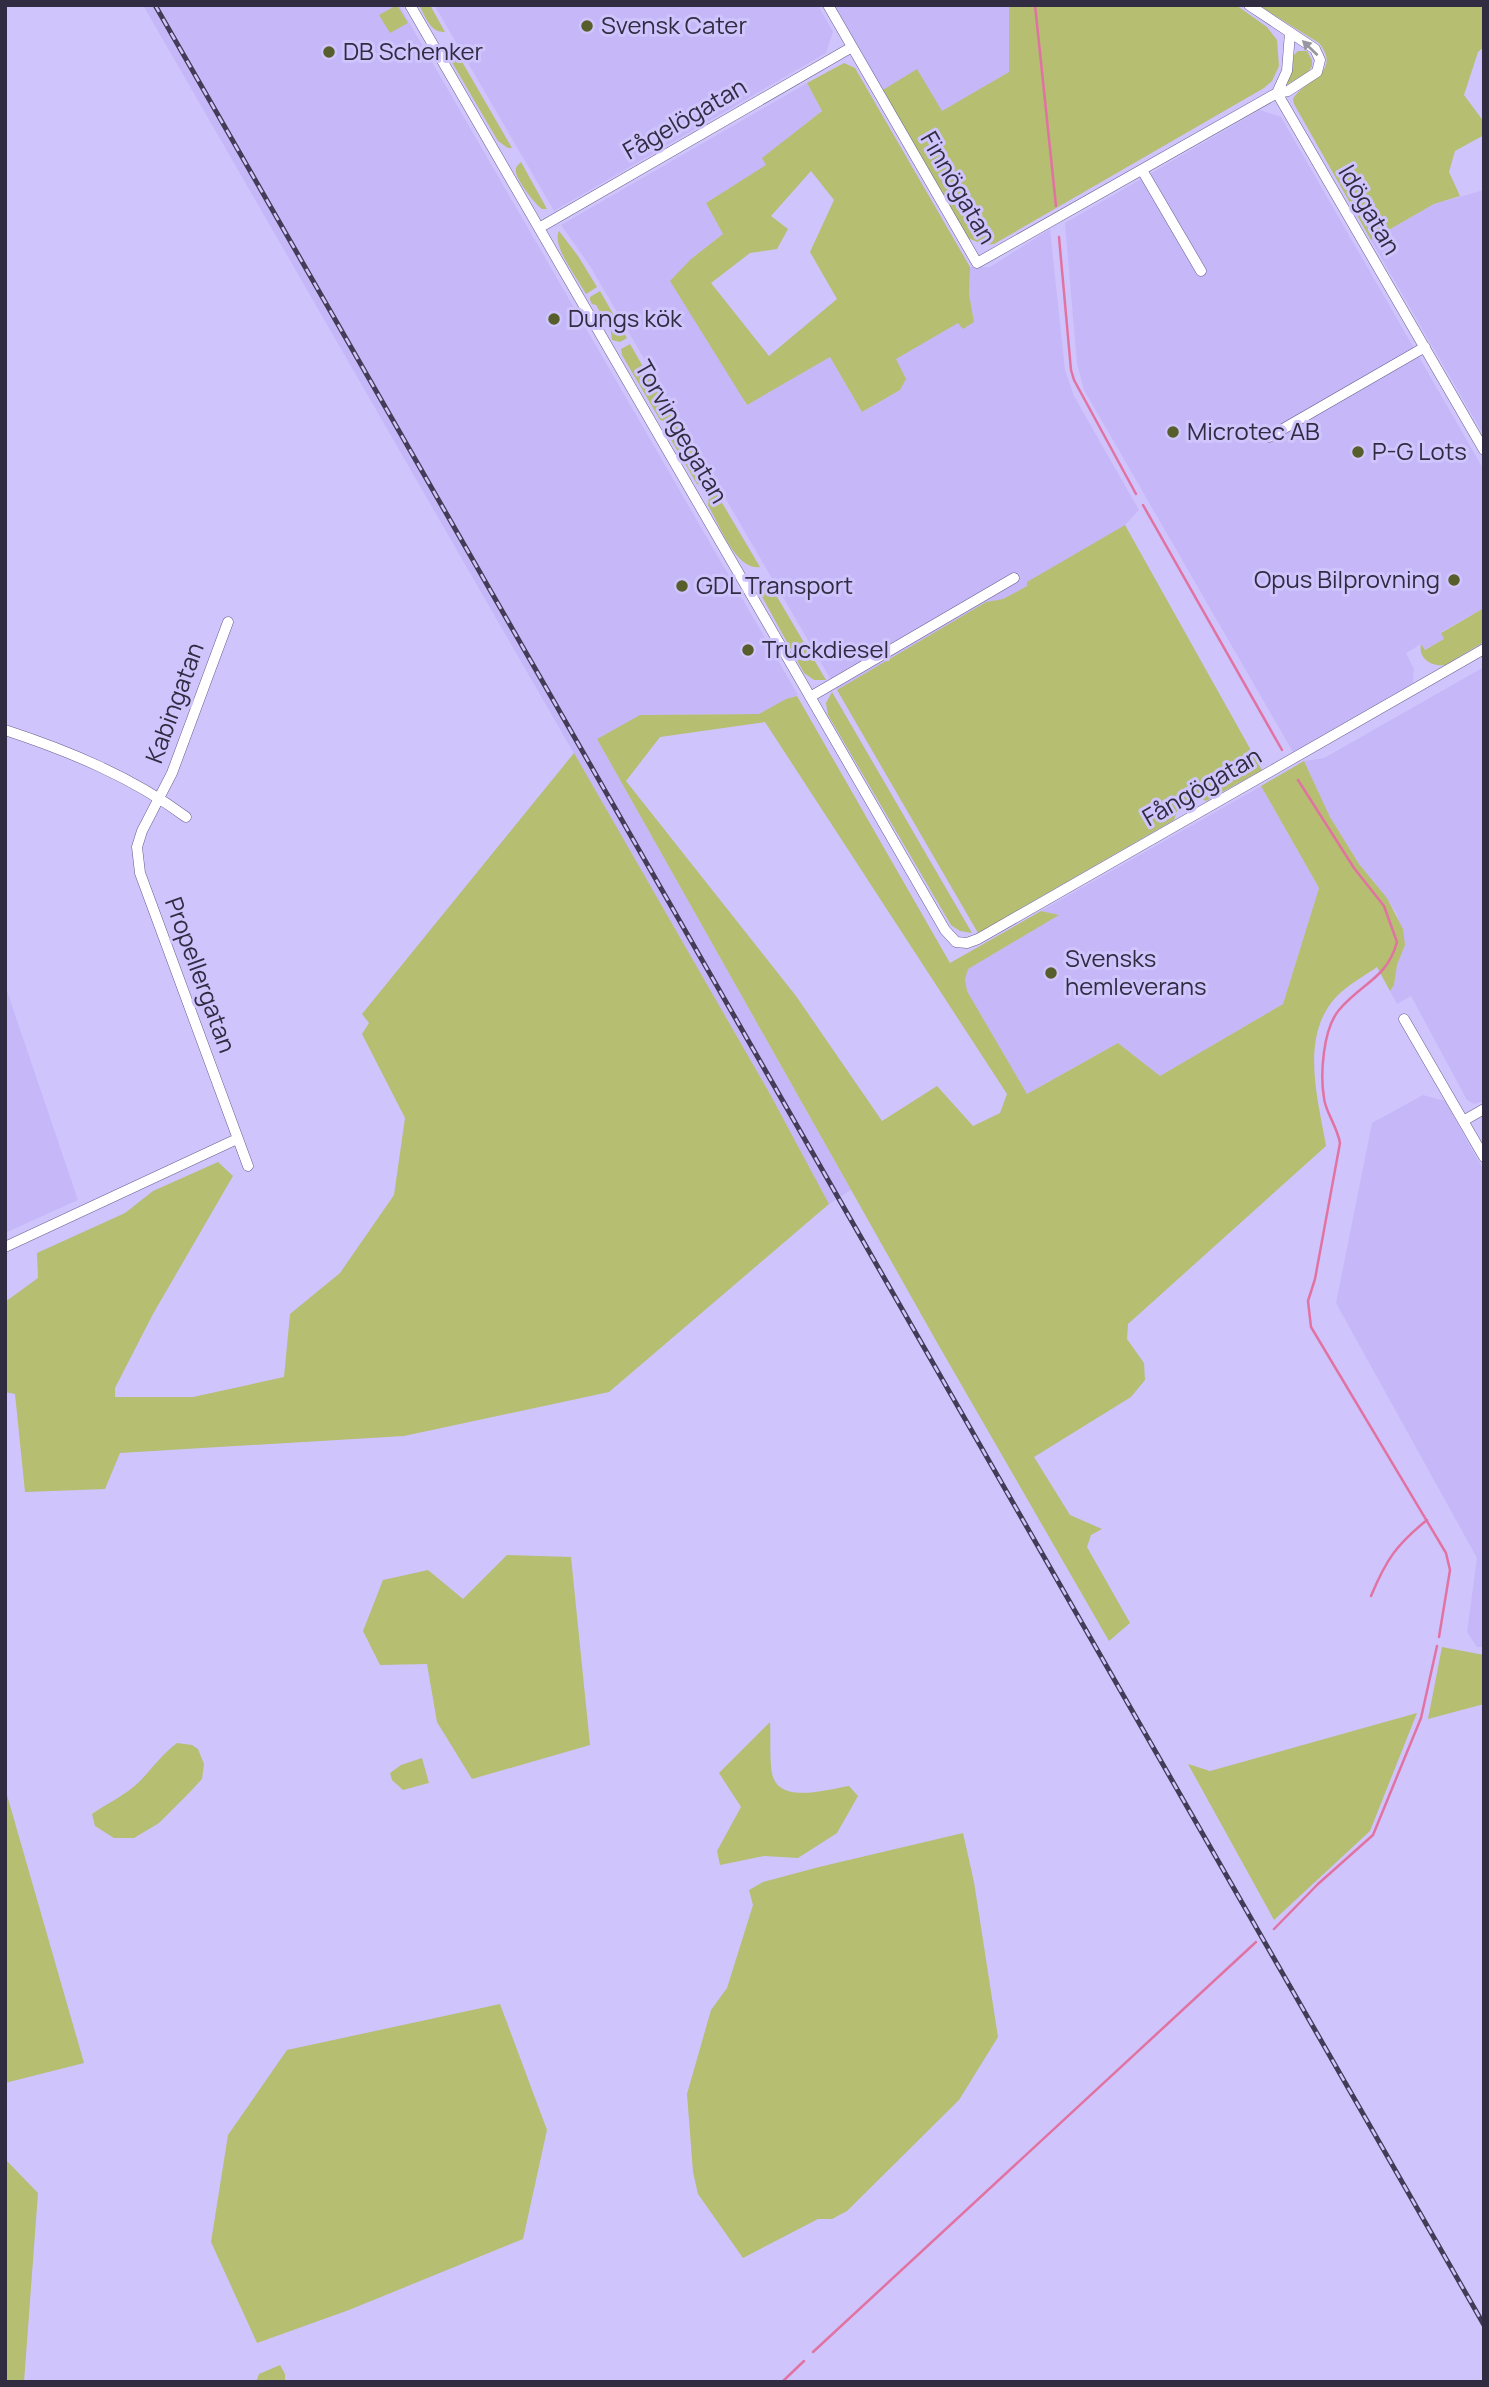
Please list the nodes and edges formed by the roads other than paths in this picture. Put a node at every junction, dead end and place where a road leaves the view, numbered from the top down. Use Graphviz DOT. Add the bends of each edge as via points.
graph roads {
  1 [pos="410,5"];
  2 [pos="828,5"];
  3 [pos="1249,5"];
  4 [pos="1290,33"];
  5 [pos="852,47"];
  6 [pos="1277,93"];
  7 [pos="1142,170"];
  8 [pos="539,228"];
  9 [pos="1201,271"];
  10 [pos="1425,348"];
  11 [pos="1269,437"];
  12 [pos="1484,450"];
  13 [pos="1014,578"];
  14 [pos="228,622"];
  15 [pos="1484,651"];
  16 [pos="810,697"];
  17 [pos="5,730"];
  18 [pos="159,799"];
  19 [pos="186,817"];
  20 [pos="956,942"];
  21 [pos="1405,1019"];
  22 [pos="1484,1109"];
  23 [pos="1463,1121"];
  24 [pos="237,1139"];
  25 [pos="1484,1157"];
  26 [pos="248,1166"];
  27 [pos="5,1247"];
  1 -- 8 [label="street, Torvingegatan"];
  2 -- 5 [label="street, Finnögatan"];
  3 -- 4 [label="street, Finnögatan"];
  4 -- 6 [label="street" via="1287,71"];
  6 -- 4 [label="street, Finnögatan, one-way" via="1312,76 1320,66 1315,49"];
  5 -- 7 [label="street, Finnögatan" via="976,263"];
  5 -- 8 [label="street, Fågelögatan"];
  6 -- 7 [label="street, Finnögatan"];
  6 -- 10 [label="street, Idögatan"];
  7 -- 9 [label="street"];
  8 -- 16 [label="street, Torvingegatan"];
  10 -- 11 [label="street"];
  10 -- 12 [label="street, Idögatan"];
  13 -- 16 [label="street"];
  14 -- 18 [label="street, Kabingatan"];
  15 -- 20 [label="street, Fångögatan" via="978,939"];
  16 -- 20 [label="street, Torvingegatan" via="944,930"];
  17 -- 18 [label="street" via="87,761"];
  18 -- 19 [label="street"];
  18 -- 24 [label="street, Propellergatan" via="137,847 140,873"];
  21 -- 23 [label="street"];
  22 -- 23 [label="street"];
  23 -- 25 [label="street"];
  24 -- 26 [label="street, Propellergatan"];
  24 -- 27 [label="street"];
}
